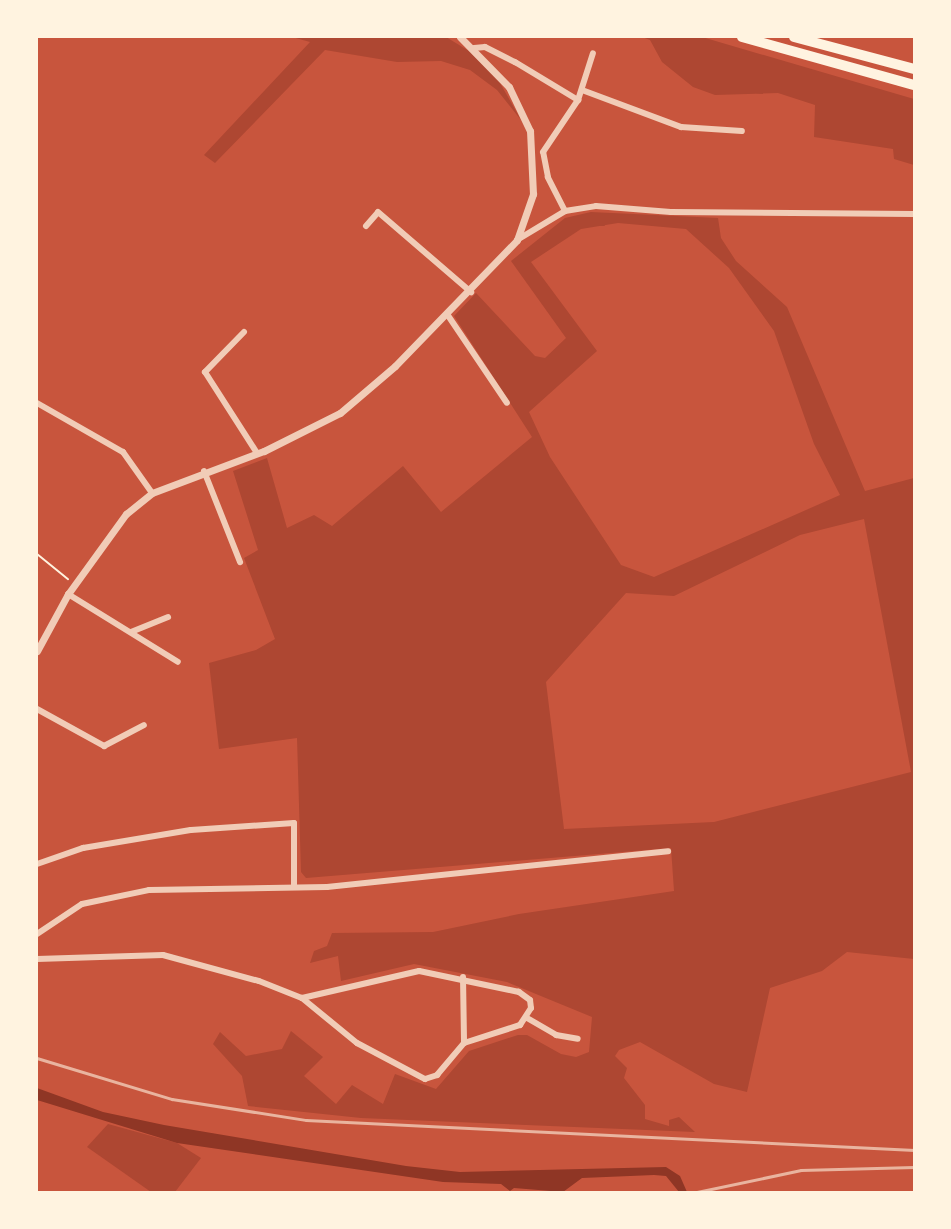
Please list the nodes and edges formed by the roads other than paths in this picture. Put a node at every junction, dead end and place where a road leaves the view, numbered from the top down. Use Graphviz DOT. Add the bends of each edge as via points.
graph roads {
  1 [pos="460,37"];
  2 [pos="741,37"];
  3 [pos="794,37"];
  4 [pos="474,48"];
  5 [pos="593,53"];
  6 [pos="914,69"];
  7 [pos="914,85"];
  8 [pos="582,90"];
  9 [pos="578,100"];
  10 [pos="742,131"];
  11 [pos="565,211"];
  12 [pos="914,214"];
  13 [pos="366,226"];
  14 [pos="517,240"];
  15 [pos="471,292"];
  16 [pos="447,314"];
  17 [pos="244,332"];
  18 [pos="37,403"];
  19 [pos="507,403"];
  20 [pos="257,453"];
  21 [pos="204,471"];
  22 [pos="152,493"];
  23 [pos="240,562"];
  24 [pos="68,594"];
  25 [pos="168,617"];
  26 [pos="131,632"];
  27 [pos="37,651"];
  28 [pos="178,662"];
  29 [pos="37,709"];
  30 [pos="144,725"];
  31 [pos="668,851"];
  32 [pos="37,863"];
  33 [pos="295,887"];
  34 [pos="37,934"];
  35 [pos="37,959"];
  36 [pos="463,977"];
  37 [pos="302,998"];
  38 [pos="527,1018"];
  39 [pos="578,1039"];
  40 [pos="464,1043"];
  1 -- 4 [label="street"];
  2 -- 7 [label="highway"];
  3 -- 6 [label="highway"];
  4 -- 9 [label="street" via="485,47 505,57"];
  4 -- 14 [label="street" via="509,87 530,131 533,194"];
  5 -- 8 [label="street"];
  8 -- 9 [label="street"];
  8 -- 10 [label="street" via="681,127"];
  9 -- 11 [label="street" via="543,152 548,177"];
  11 -- 12 [label="street" via="596,206 671,212"];
  11 -- 14 [label="street"];
  13 -- 15 [label="street" via="378,212"];
  14 -- 15 [label="street"];
  15 -- 16 [label="street"];
  16 -- 19 [label="street"];
  16 -- 20 [label="street" via="340,413"];
  17 -- 20 [label="street" via="205,372"];
  18 -- 22 [label="street" via="123,452"];
  20 -- 21 [label="street"];
  21 -- 22 [label="street"];
  21 -- 23 [label="street"];
  22 -- 24 [label="street" via="126,514"];
  24 -- 26 [label="street"];
  24 -- 27 [label="street"];
  25 -- 26 [label="street"];
  26 -- 28 [label="street"];
  29 -- 30 [label="street" via="104,746"];
  31 -- 33 [label="street"];
  32 -- 33 [label="street" via="83,848 191,830 294,823"];
  33 -- 34 [label="street" via="149,890 82,904"];
  35 -- 37 [label="street" via="163,955"];
  36 -- 37 [label="street" via="408,972"];
  36 -- 38 [label="street" via="526,995 531,1008"];
  36 -- 40 [label="street"];
  37 -- 40 [label="street" via="357,1043 425,1079 437,1075"];
  38 -- 39 [label="street" via="556,1035"];
  38 -- 40 [label="street" via="520,1025"];
}
